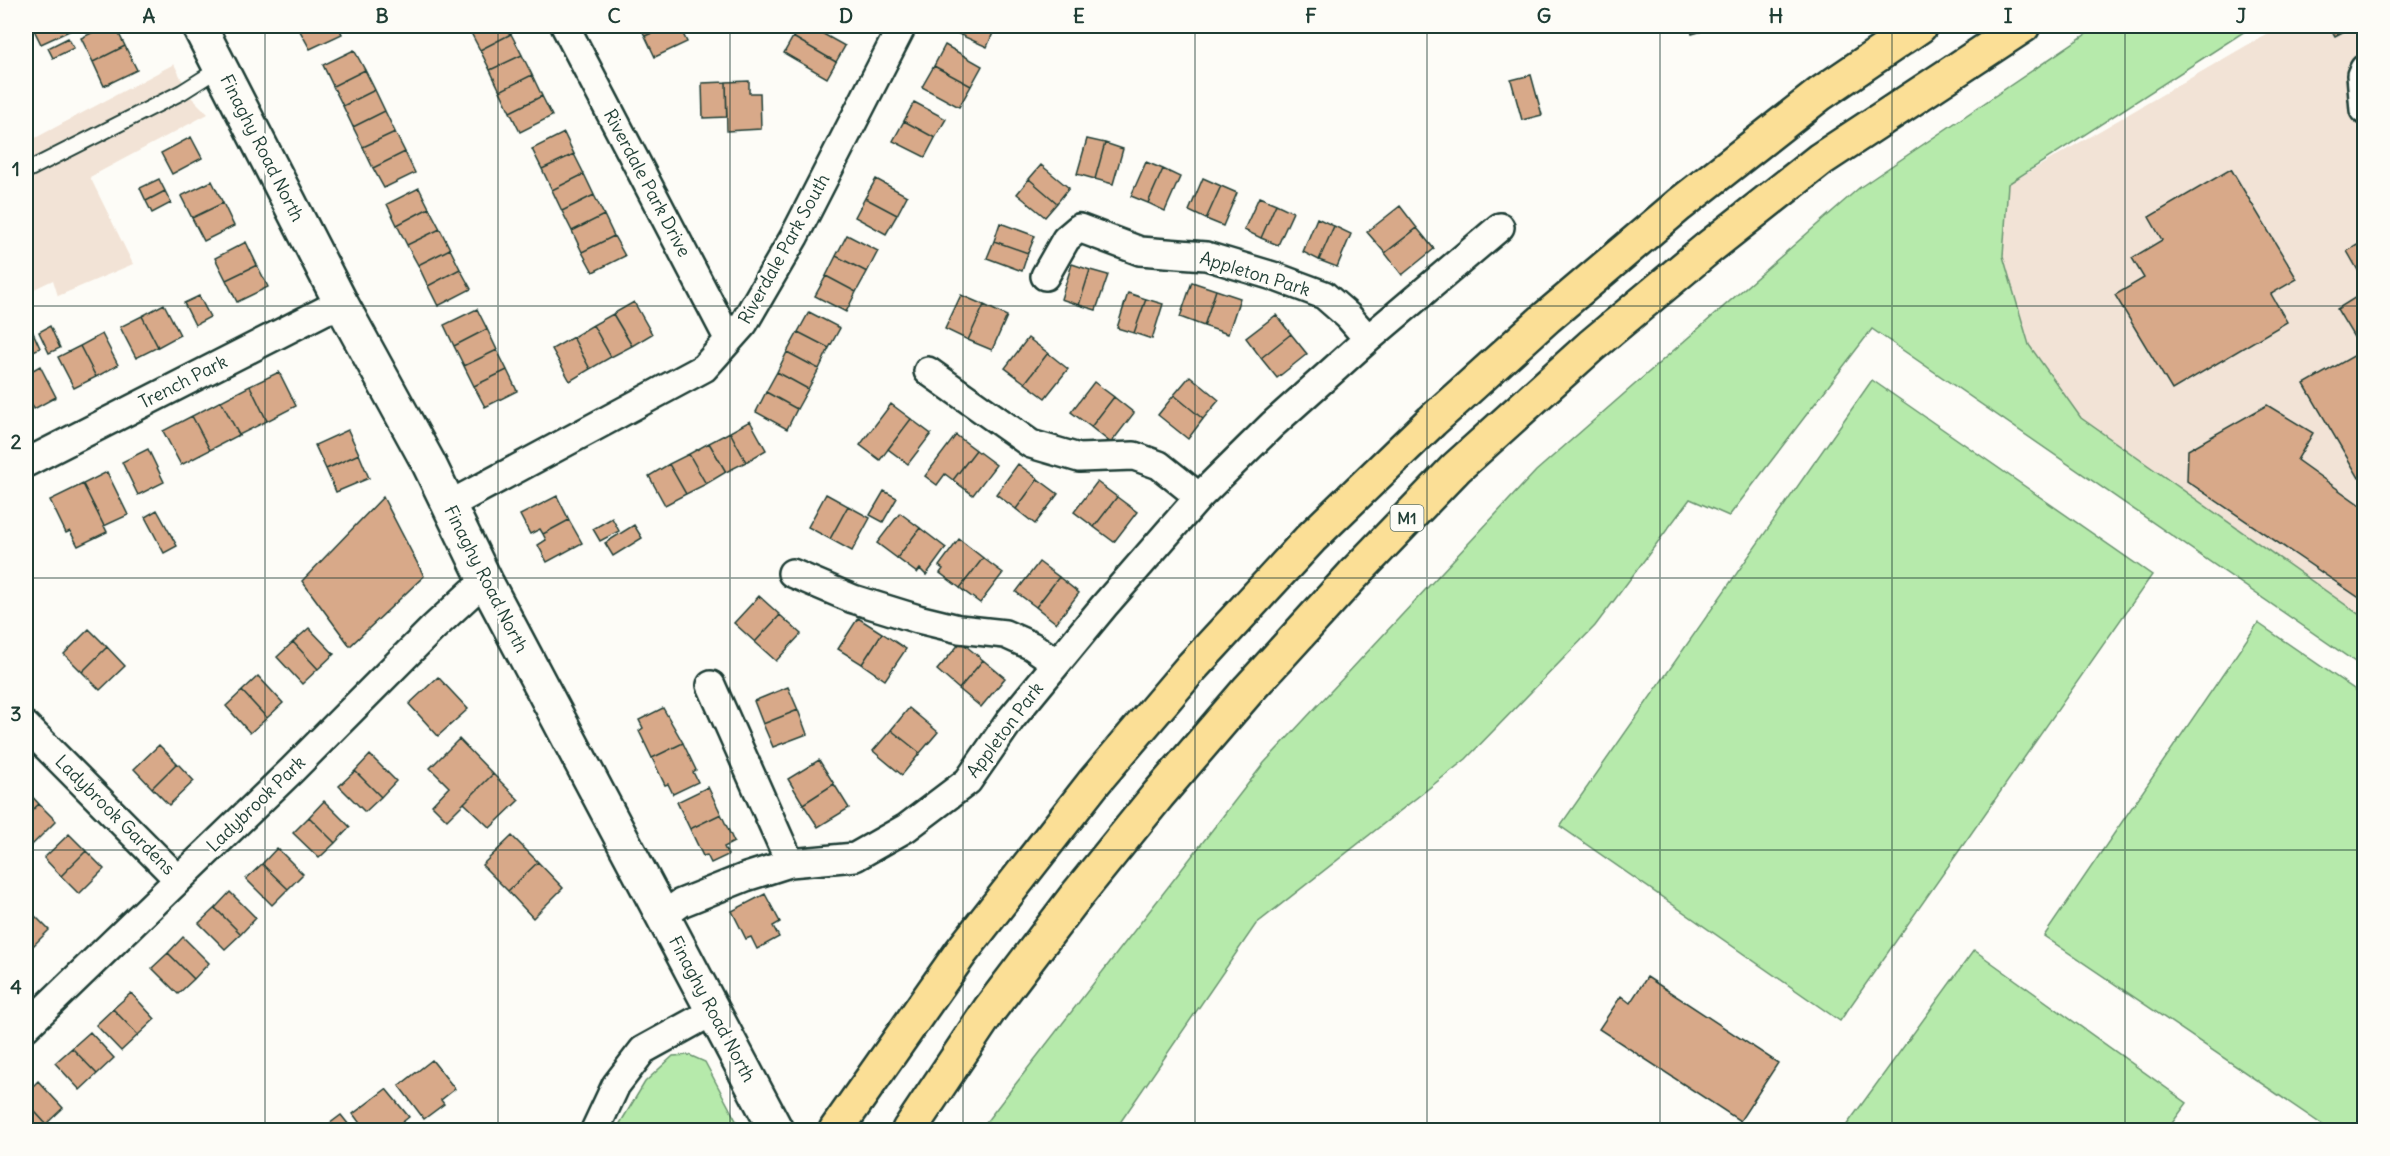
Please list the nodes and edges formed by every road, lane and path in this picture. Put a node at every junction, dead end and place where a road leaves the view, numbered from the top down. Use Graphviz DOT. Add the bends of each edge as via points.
graph roads {
  1 [pos="199,26"];
  2 [pos="565,26"];
  3 [pos="902,26"];
  4 [pos="1920,26"];
  5 [pos="2023,26"];
  6 [pos="220,68"];
  7 [pos="2364,69"];
  8 [pos="2364,110"];
  9 [pos="26,171"];
  10 [pos="1500,227"];
  11 [pos="1046,276"];
  12 [pos="342,305"];
  13 [pos="1368,339"];
  14 [pos="729,340"];
  15 [pos="928,371"];
  16 [pos="26,463"];
  17 [pos="1199,497"];
  18 [pos="449,505"];
  19 [pos="792,573"];
  20 [pos="487,584"];
  21 [pos="1057,663"];
  22 [pos="711,685"];
  23 [pos="26,726"];
  24 [pos="789,863"];
  25 [pos="178,879"];
  26 [pos="663,916"];
  27 [pos="712,1012"];
  28 [pos="26,1027"];
  29 [pos="843,1120"];
  30 [pos="595,1131"];
  31 [pos="776,1131"];
  32 [pos="909,1131"];
  1 -- 6 [label="street, Finaghy Road North"];
  2 -- 14 [label="street, Riverdale Park Drive"];
  3 -- 14 [label="street, Riverdale Park South" via="794,237 744,323"];
  4 -- 29 [label="highway" via="1820,94 1679,205 1432,421 1311,538 1191,668 1095,781 962,951"];
  5 -- 32 [label="highway, M1" via="1821,159 1591,346 1456,468 1257,680 1158,795 990,1009"];
  6 -- 9 [label="lane" via="182,92"];
  6 -- 12 [label="street, Finaghy Road North"];
  7 -- 8 [label="street"];
  10 -- 13 [label="street, Appleton Park"];
  11 -- 13 [label="street, Appleton Park" via="1066,239 1079,228 1140,251 1206,256 1283,280 1324,296"];
  12 -- 16 [label="street, Trench Park"];
  12 -- 18 [label="street, Finaghy Road North"];
  13 -- 17 [label="street, Appleton Park"];
  14 -- 18 [label="street, Riverdale Park South" via="704,368"];
  15 -- 17 [label="street" via="1031,444 1079,458 1134,456 1159,465"];
  17 -- 21 [label="street, Appleton Park"];
  18 -- 20 [label="street, Finaghy Road North"];
  19 -- 21 [label="street" via="853,599 918,619 1005,634"];
  20 -- 25 [label="street, Ladybrook Park" via="472,592 432,628"];
  20 -- 26 [label="street, Finaghy Road North"];
  21 -- 24 [label="street, Appleton Park" via="1011,719 968,781 906,828 855,857"];
  22 -- 24 [label="street"];
  23 -- 25 [label="street, Ladybrook Gardens"];
  24 -- 26 [label="street, Appleton Park" via="681,903"];
  25 -- 28 [label="street, Ladybrook Park"];
  26 -- 27 [label="street, Finaghy Road North"];
  27 -- 30 [label="street" via="643,1050 616,1085"];
  27 -- 31 [label="street, Finaghy Road North"];
}
